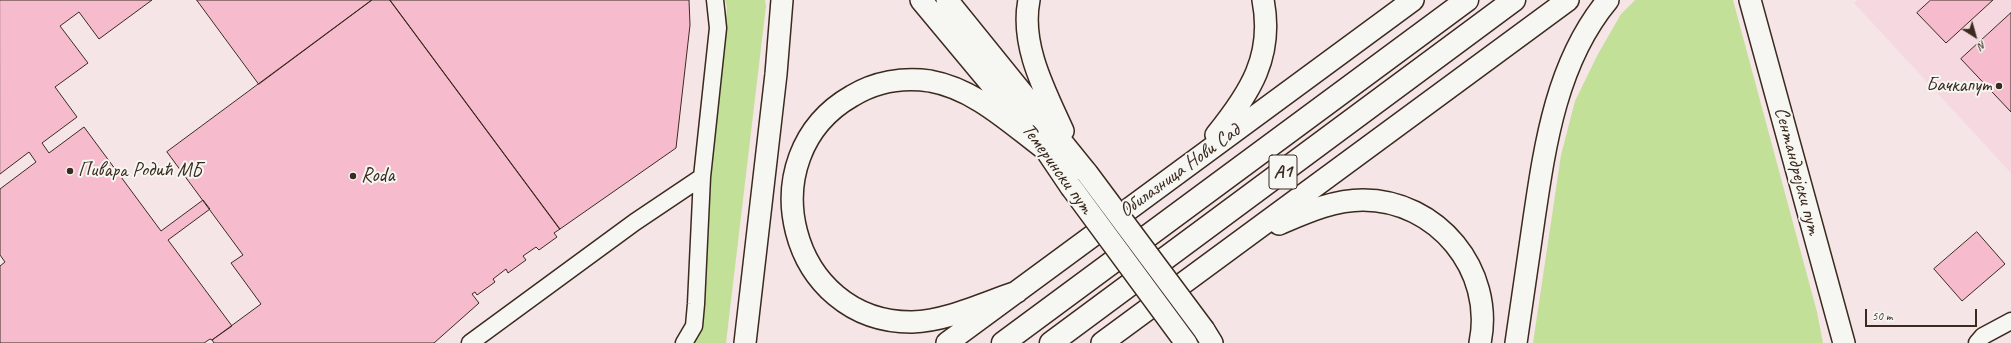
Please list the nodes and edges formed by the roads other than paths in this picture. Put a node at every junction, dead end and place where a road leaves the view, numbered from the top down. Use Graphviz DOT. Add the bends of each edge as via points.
graph roads {
  1 [pos="715,0"];
  2 [pos="782,0"];
  3 [pos="921,0"];
  4 [pos="948,0"];
  5 [pos="1029,0"];
  6 [pos="1263,0"];
  7 [pos="1413,0"];
  8 [pos="1467,0"];
  9 [pos="1514,0"];
  10 [pos="1568,0"];
  11 [pos="1608,0"];
  12 [pos="1750,0"];
  13 [pos="1046,150"];
  14 [pos="1074,155"];
  15 [pos="1198,157"];
  16 [pos="702,176"];
  17 [pos="1244,240"];
  18 [pos="1017,292"];
  19 [pos="2011,321"];
  20 [pos="1208,337"];
  21 [pos="470,343"];
  22 [pos="684,343"];
  23 [pos="745,343"];
  24 [pos="947,343"];
  25 [pos="1003,343"];
  26 [pos="1051,343"];
  27 [pos="1102,343"];
  28 [pos="1187,343"];
  29 [pos="1480,343"];
  30 [pos="1516,343"];
  31 [pos="1844,343"];
  32 [pos="1977,343"];
  1 -- 16 [label="lane" via="718,28"];
  2 -- 23 [label="main road"];
  3 -- 13 [label="main road, Темерински пут"];
  4 -- 14 [label="main road, Темерински пут"];
  5 -- 14 [label="main road" via="1028,25 1033,56 1042,83"];
  6 -- 15 [label="main road" via="1266,31 1257,75 1233,114"];
  7 -- 15 [label="main road, Обилазница Нови Сад"];
  8 -- 25 [label="highway, A1"];
  9 -- 26 [label="highway, A1"];
  10 -- 17 [label="main road"];
  11 -- 30 [label="main road" via="1579,46 1554,108 1539,184"];
  12 -- 31 [label="main road, Сентандрејски пут"];
  13 -- 18 [label="main road" via="972,97 937,83 902,80 874,85 834,107 807,140 794,174 792,213 794,229 803,254 827,287 844,301 875,316 899,321 925,320 951,315"];
  13 -- 28 [label="main road, Темерински пут, bridge"];
  14 -- 20 [label="main road, Темерински пут, bridge"];
  15 -- 18 [label="main road, Обилазница Нови Сад"];
  16 -- 21 [label="lane"];
  16 -- 22 [label="lane" via="694,326"];
  17 -- 27 [label="main road"];
  17 -- 29 [label="main road" via="1314,210 1348,201 1377,201 1414,212 1432,222 1451,238 1470,268 1481,304"];
  18 -- 24 [label="main road, Обилазница Нови Сад"];
  19 -- 32 [label="lane" via="1983,336"];
}
